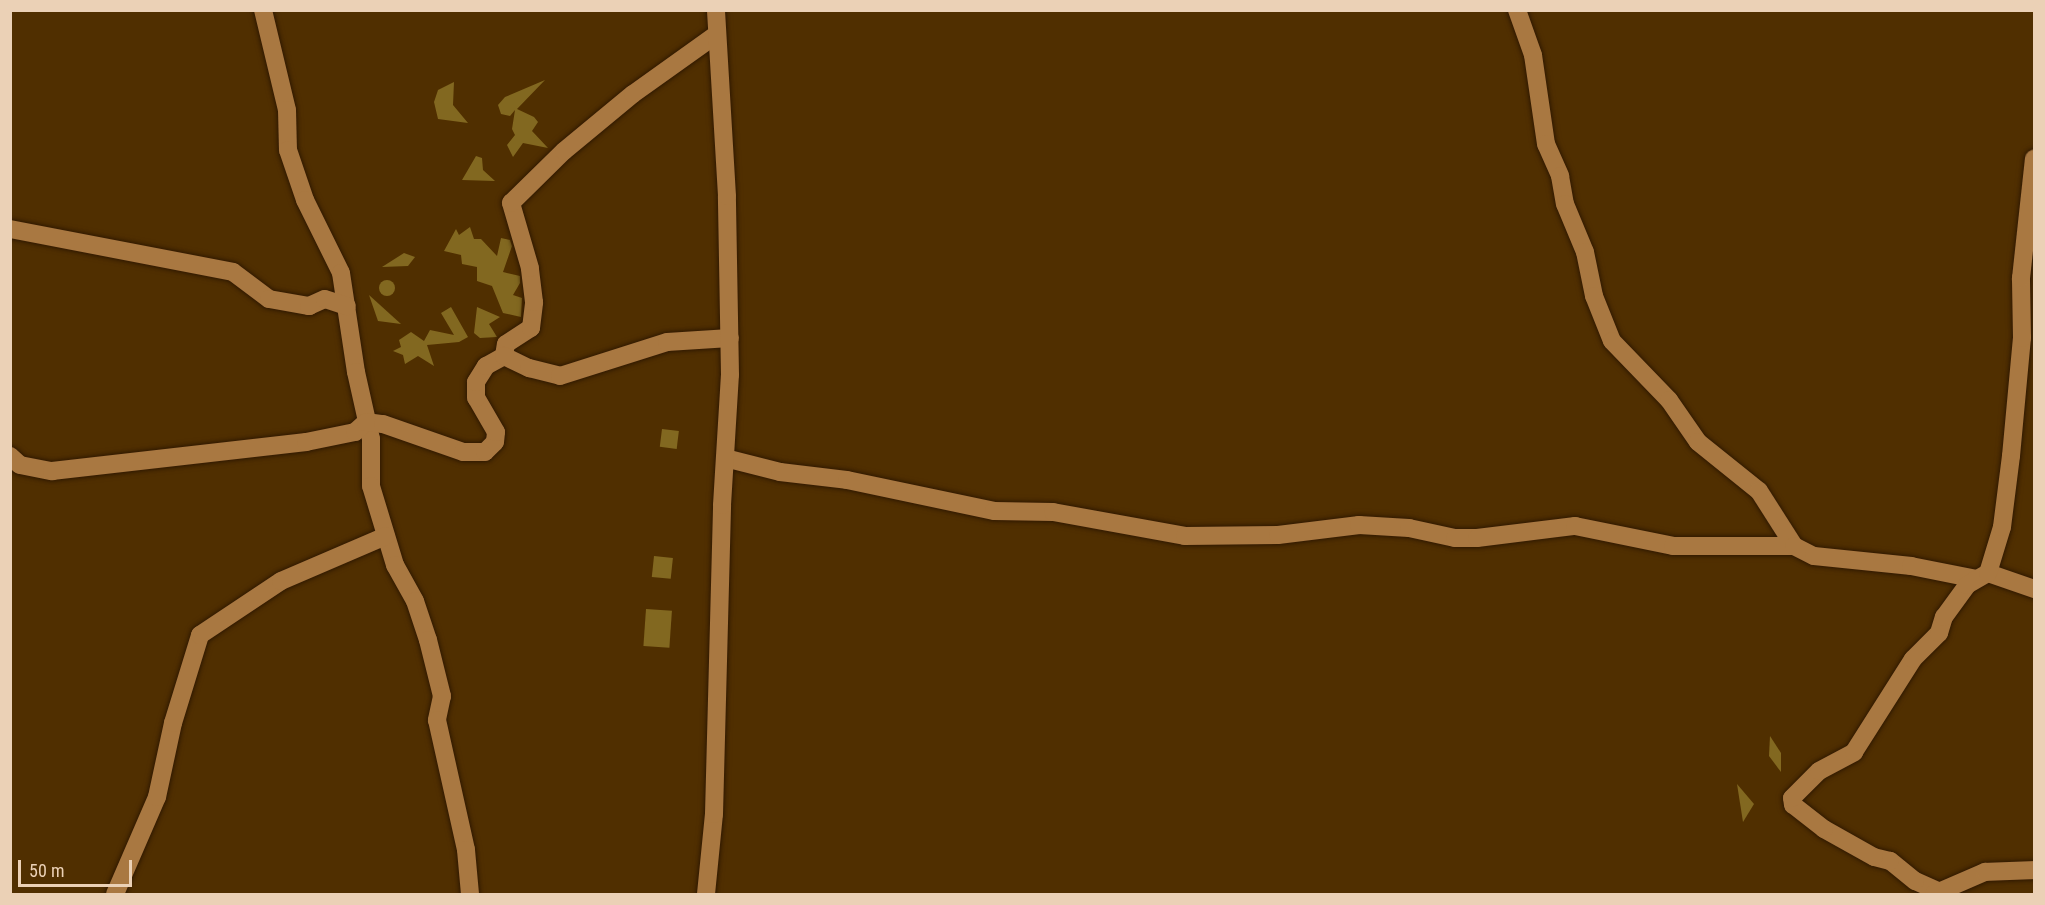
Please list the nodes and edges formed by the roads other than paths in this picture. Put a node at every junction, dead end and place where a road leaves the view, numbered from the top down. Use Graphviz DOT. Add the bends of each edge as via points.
graph roads {
  1 [pos="263,10"];
  2 [pos="716,10"];
  3 [pos="1517,10"];
  4 [pos="717,34"];
  5 [pos="2034,159"];
  6 [pos="10,229"];
  7 [pos="347,306"];
  8 [pos="730,338"];
  9 [pos="504,356"];
  10 [pos="366,422"];
  11 [pos="10,456"];
  12 [pos="725,458"];
  13 [pos="386,536"];
  14 [pos="1794,546"];
  15 [pos="1982,576"];
  16 [pos="2034,589"];
  17 [pos="2034,870"];
  18 [pos="1937,893"];
  19 [pos="115,894"];
  20 [pos="470,894"];
  21 [pos="706,894"];
  1 -- 7 [label="street" via="287,110 288,150 305,200 341,273"];
  2 -- 4 [label="street"];
  3 -- 14 [label="street" via="1533,55 1546,144 1560,176 1565,204 1612,341 1669,400 1698,442 1759,491"];
  4 -- 8 [label="street" via="727,196"];
  4 -- 9 [label="street" via="633,94 564,151 511,203 530,268 534,302 531,327 506,344"];
  5 -- 15 [label="street" via="2021,278 2022,338 2011,456 2002,527"];
  6 -- 7 [label="street" via="232,272 269,299 309,306 325,299"];
  7 -- 10 [label="street"];
  8 -- 9 [label="street" via="667,342 560,376 529,369"];
  8 -- 12 [label="street"];
  9 -- 10 [label="street" via="486,366 476,381 476,398 496,432 495,442 485,452 463,452 383,424"];
  10 -- 11 [label="street" via="355,432 306,442 52,471 20,465"];
  10 -- 13 [label="street" via="371,439 370,486"];
  12 -- 14 [label="street" via="780,472 847,480 994,511 1053,512 1185,536 1278,535 1359,525 1477,538 1575,526 1673,546"];
  12 -- 21 [label="street" via="714,814"];
  13 -- 19 [label="street" via="281,581 200,635 172,723 157,797"];
  13 -- 20 [label="street" via="418,610 442,696 437,720 466,850"];
  14 -- 15 [label="street" via="1814,556"];
  15 -- 16 [label="street"];
  15 -- 18 [label="street" via="1944,617 1930,647 1913,659 1866,739 1839,763 1819,771 1792,798 1793,805 1824,829 1874,857 1890,861"];
  17 -- 18 [label="street" via="1985,872"];
}
